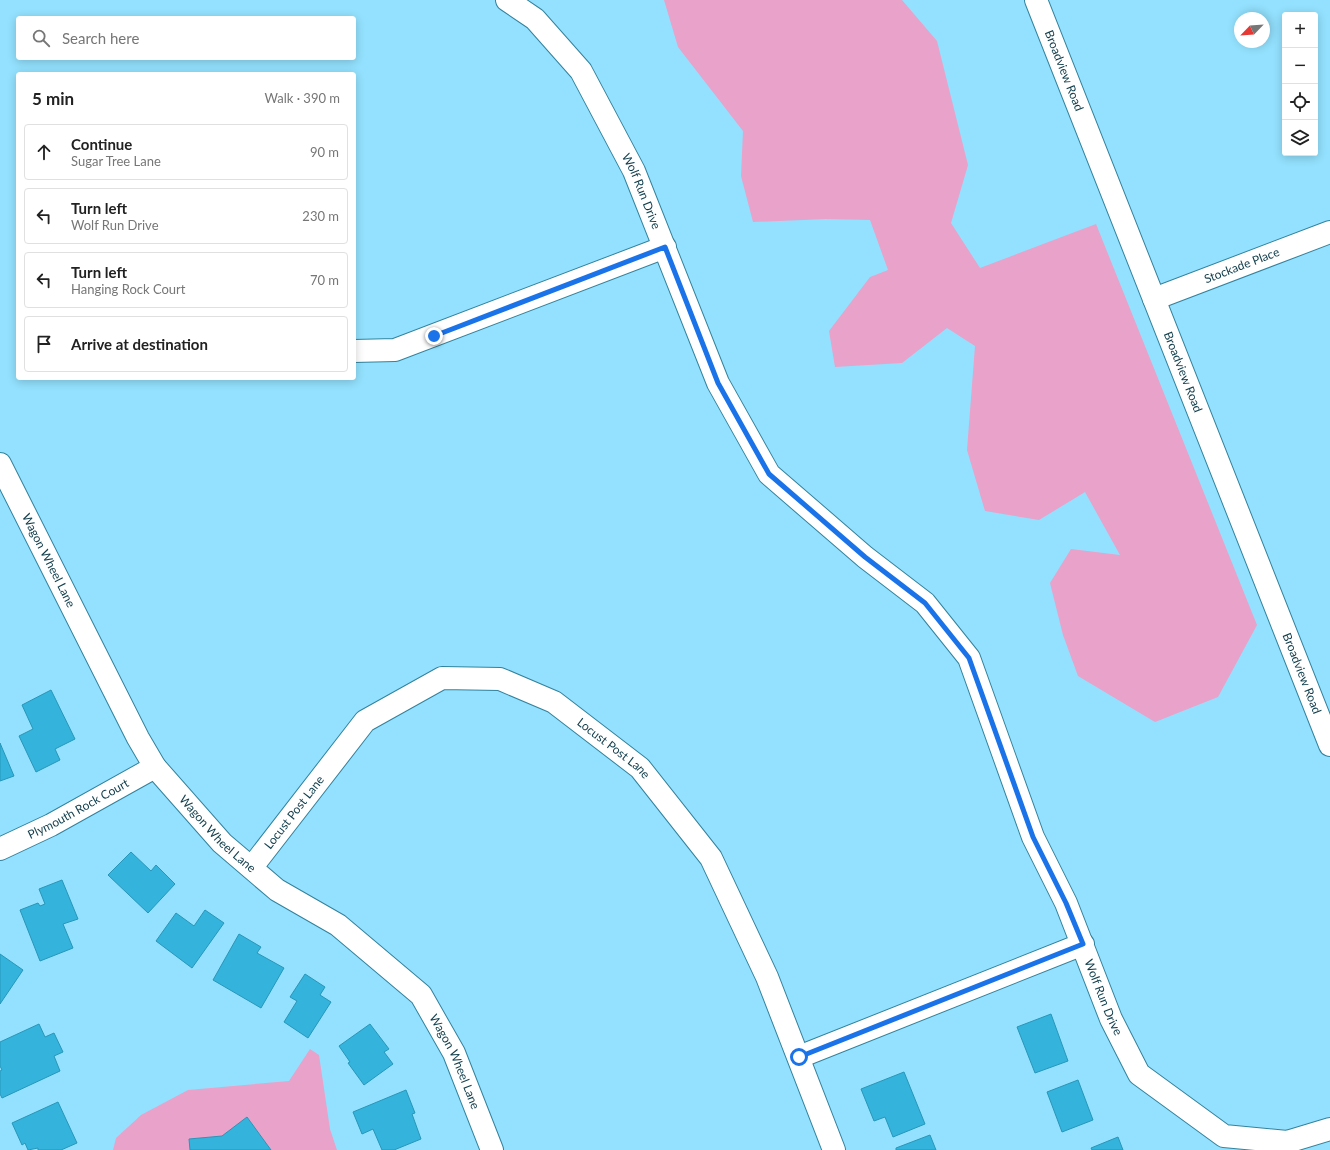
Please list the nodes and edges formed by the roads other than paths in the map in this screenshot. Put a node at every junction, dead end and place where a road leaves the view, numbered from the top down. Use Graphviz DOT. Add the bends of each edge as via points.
graph roads {
  1 [pos="507,0"];
  2 [pos="1036,0"];
  3 [pos="1330,232"];
  4 [pos="665,247"];
  5 [pos="1154,299"];
  6 [pos="356,351"];
  7 [pos="0,464"];
  8 [pos="6,491"];
  9 [pos="1330,744"];
  10 [pos="155,767"];
  11 [pos="0,849"];
  12 [pos="252,867"];
  13 [pos="1083,944"];
  14 [pos="799,1057"];
  15 [pos="1330,1129"];
  16 [pos="1222,1143"];
  17 [pos="492,1150"];
  18 [pos="834,1150"];
  1 -- 4 [label="street, Wolf Run Drive" via="536,19 582,71 634,170"];
  2 -- 5 [label="street, Broadview Road"];
  3 -- 5 [label="street, Stockade Place"];
  4 -- 6 [label="street" via="395,350"];
  4 -- 13 [label="street, Wolf Run Drive" via="718,383 769,474 865,557 925,603 969,658 1033,837"];
  5 -- 9 [label="street, Broadview Road"];
  7 -- 8 [label="street, Wagon Wheel Lane"];
  8 -- 10 [label="street, Wagon Wheel Lane"];
  10 -- 11 [label="street, Plymouth Rock Court" via="51,825"];
  10 -- 12 [label="street, Wagon Wheel Lane" via="222,844"];
  12 -- 14 [label="street, Locust Post Lane" via="365,721 442,678 500,679 554,702 640,768 711,858 767,977"];
  12 -- 17 [label="street, Wagon Wheel Lane" via="277,890 338,925 421,995 454,1053"];
  13 -- 14 [label="street"];
  13 -- 16 [label="street, Wolf Run Drive" via="1111,1019 1139,1074"];
  14 -- 18 [label="street, Locust Post Lane"];
  15 -- 16 [label="street, Wolf Run Drive" via="1287,1142"];
}
